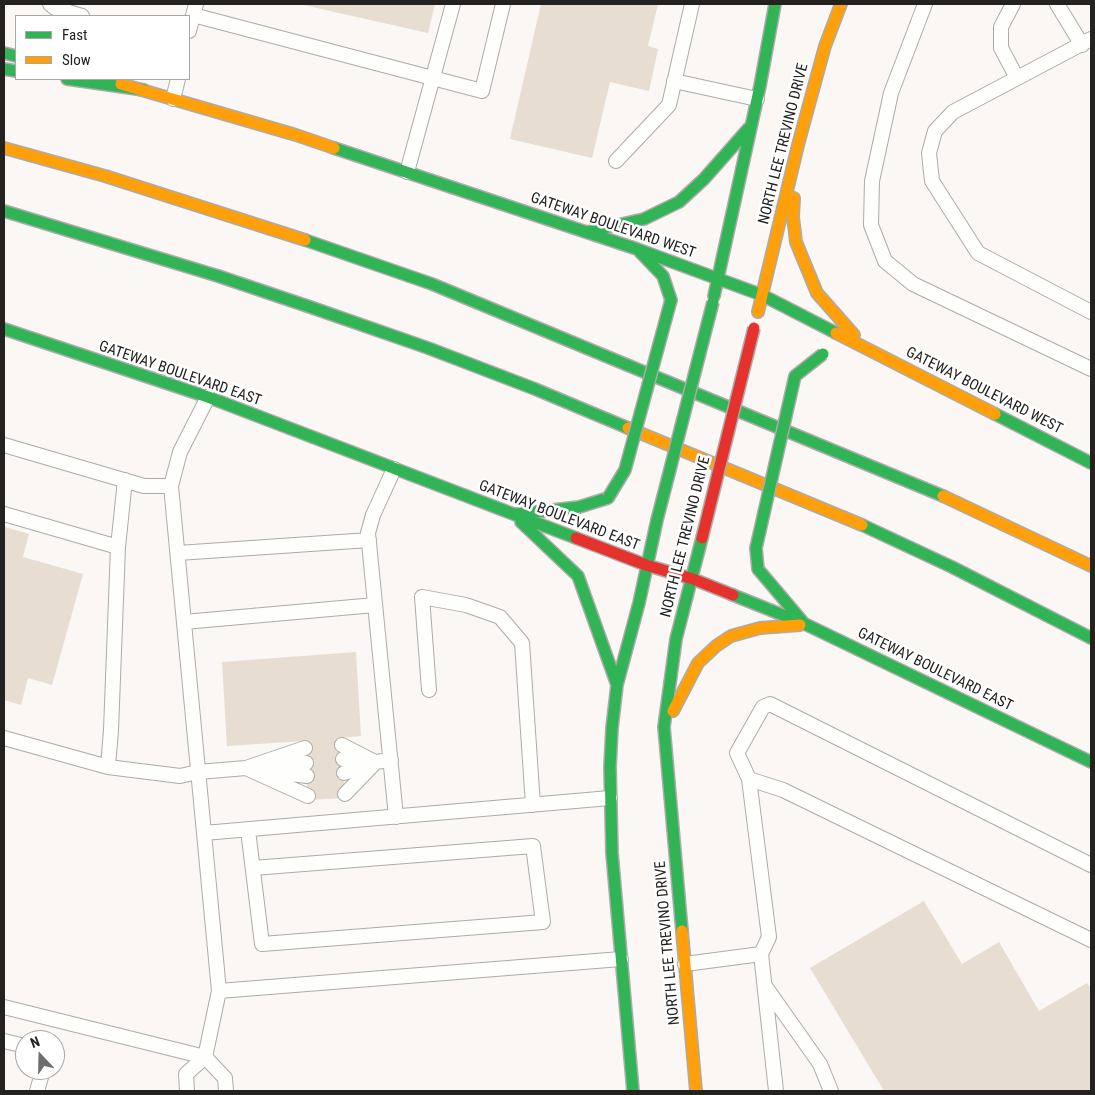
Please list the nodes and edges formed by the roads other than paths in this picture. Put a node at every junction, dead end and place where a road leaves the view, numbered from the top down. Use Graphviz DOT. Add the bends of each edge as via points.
graph roads {
  1 [pos="50,4"];
  2 [pos="453,4"];
  3 [pos="504,4"];
  4 [pos="692,4"];
  5 [pos="775,4"];
  6 [pos="841,4"];
  7 [pos="924,4"];
  8 [pos="1013,4"];
  9 [pos="1060,5"];
  10 [pos="194,10"];
  11 [pos="79,15"];
  12 [pos="190,27"];
  13 [pos="1086,42"];
  14 [pos="433,78"];
  15 [pos="1017,78"];
  16 [pos="74,80"];
  17 [pos="104,80"];
  18 [pos="178,80"];
  19 [pos="674,81"];
  20 [pos="144,90"];
  21 [pos="173,99"];
  22 [pos="757,99"];
  23 [pos="750,127"];
  24 [pos="798,144"];
  25 [pos="4,148"];
  26 [pos="616,161"];
  27 [pos="407,172"];
  28 [pos="4,211"];
  29 [pos="586,232"];
  30 [pos="636,249"];
  31 [pos="719,279"];
  32 [pos="762,295"];
  33 [pos="1091,312"];
  34 [pos="4,329"];
  35 [pos="862,345"];
  36 [pos="847,349"];
  37 [pos="827,353"];
  38 [pos="1091,370"];
  39 [pos="208,397"];
  40 [pos="4,445"];
  41 [pos="1091,463"];
  42 [pos="394,468"];
  43 [pos="125,480"];
  44 [pos="171,486"];
  45 [pos="4,514"];
  46 [pos="513,514"];
  47 [pos="369,540"];
  48 [pos="118,547"];
  49 [pos="178,553"];
  50 [pos="646,565"];
  51 [pos="1091,566"];
  52 [pos="692,579"];
  53 [pos="375,605"];
  54 [pos="184,622"];
  55 [pos="805,624"];
  56 [pos="1091,638"];
  57 [pos="617,685"];
  58 [pos="429,690"];
  59 [pos="664,727"];
  60 [pos="4,738"];
  61 [pos="305,748"];
  62 [pos="391,760"];
  63 [pos="375,762"];
  64 [pos="1091,762"];
  65 [pos="108,767"];
  66 [pos="246,768"];
  67 [pos="198,772"];
  68 [pos="749,778"];
  69 [pos="610,798"];
  70 [pos="533,805"];
  71 [pos="396,817"];
  72 [pos="248,830"];
  73 [pos="204,833"];
  74 [pos="1091,865"];
  75 [pos="253,868"];
  76 [pos="1091,940"];
  77 [pos="762,954"];
  78 [pos="621,959"];
  79 [pos="685,964"];
  80 [pos="765,986"];
  81 [pos="219,991"];
  82 [pos="4,1007"];
  83 [pos="205,1057"];
  84 [pos="187,1091"];
  85 [pos="226,1091"];
  86 [pos="633,1091"];
  87 [pos="696,1091"];
  88 [pos="776,1091"];
  89 [pos="831,1091"];
  1 -- 11 [label="lane"];
  2 -- 14 [label="lane"];
  3 -- 14 [label="lane" via="482,91"];
  4 -- 19 [label="lane"];
  5 -- 22 [label="main road, NORTH LEE TREVINO DRIVE"];
  6 -- 24 [label="main road, NORTH LEE TREVINO DRIVE" via="825,46"];
  7 -- 38 [label="lane" via="891,93 872,181 870,225 885,261 913,284"];
  8 -- 15 [label="lane" via="1001,27 1001,48"];
  9 -- 13 [label="lane"];
  10 -- 12 [label="lane"];
  10 -- 14 [label="lane"];
  13 -- 15 [label="lane"];
  14 -- 27 [label="lane"];
  15 -- 33 [label="lane" via="953,112 935,131 930,153 932,181 978,253"];
  16 -- 20 [label="main road"];
  17 -- 20 [label="main road, GATEWAY BOULEVARD WEST"];
  18 -- 21 [label="lane"];
  19 -- 22 [label="lane"];
  19 -- 26 [label="lane" via="668,105"];
  20 -- 21 [label="main road, GATEWAY BOULEVARD WEST"];
  21 -- 27 [label="main road, GATEWAY BOULEVARD WEST"];
  22 -- 23 [label="main road, NORTH LEE TREVINO DRIVE"];
  23 -- 29 [label="main road" via="679,202 644,219"];
  23 -- 31 [label="main road, NORTH LEE TREVINO DRIVE"];
  24 -- 32 [label="main road, NORTH LEE TREVINO DRIVE"];
  24 -- 35 [label="main road" via="793,217 796,242 817,293"];
  25 -- 51 [label="main road" via="274,229 432,284 962,504"];
  27 -- 29 [label="main road, GATEWAY BOULEVARD WEST"];
  28 -- 56 [label="main road" via="218,276 428,348 535,389 858,523"];
  29 -- 30 [label="main road, GATEWAY BOULEVARD WEST"];
  30 -- 31 [label="main road, GATEWAY BOULEVARD WEST"];
  30 -- 46 [label="main road, bridge" via="663,276 671,300 625,470 608,498 579,507"];
  31 -- 32 [label="main road, GATEWAY BOULEVARD WEST"];
  31 -- 50 [label="main road, NORTH LEE TREVINO DRIVE, bridge"];
  32 -- 35 [label="main road, GATEWAY BOULEVARD WEST"];
  32 -- 52 [label="main road, NORTH LEE TREVINO DRIVE, bridge"];
  34 -- 39 [label="main road, GATEWAY BOULEVARD EAST"];
  35 -- 36 [label="main road"];
  35 -- 41 [label="main road, GATEWAY BOULEVARD WEST"];
  37 -- 55 [label="main road, bridge" via="795,376 756,548 758,568"];
  39 -- 42 [label="main road, GATEWAY BOULEVARD EAST"];
  39 -- 44 [label="lane" via="180,452"];
  40 -- 43 [label="lane"];
  42 -- 46 [label="main road, GATEWAY BOULEVARD EAST"];
  42 -- 47 [label="lane" via="373,515"];
  43 -- 44 [label="lane" via="144,486"];
  43 -- 48 [label="lane"];
  44 -- 49 [label="lane"];
  45 -- 48 [label="lane"];
  46 -- 50 [label="main road, GATEWAY BOULEVARD EAST"];
  46 -- 57 [label="main road" via="578,576"];
  47 -- 49 [label="lane"];
  47 -- 53 [label="lane"];
  48 -- 65 [label="lane"];
  49 -- 54 [label="lane"];
  50 -- 52 [label="main road, GATEWAY BOULEVARD EAST"];
  50 -- 57 [label="main road, NORTH LEE TREVINO DRIVE"];
  52 -- 55 [label="main road, GATEWAY BOULEVARD EAST"];
  52 -- 59 [label="main road, NORTH LEE TREVINO DRIVE" via="676,639"];
  53 -- 54 [label="lane"];
  53 -- 62 [label="lane"];
  54 -- 67 [label="lane"];
  55 -- 59 [label="main road" via="760,628 731,636 716,646 698,663"];
  55 -- 64 [label="main road, GATEWAY BOULEVARD EAST"];
  57 -- 69 [label="main road, NORTH LEE TREVINO DRIVE"];
  58 -- 70 [label="lane" via="422,597 466,605 500,617 522,643"];
  59 -- 79 [label="main road, NORTH LEE TREVINO DRIVE"];
  60 -- 65 [label="lane"];
  61 -- 66 [label="lane"];
  62 -- 63 [label="lane"];
  62 -- 71 [label="lane"];
  63 -- 63 [label="lane" via="344,771"];
  65 -- 67 [label="lane" via="180,776"];
  66 -- 66 [label="lane" via="307,781"];
  66 -- 67 [label="lane"];
  67 -- 73 [label="lane"];
  68 -- 74 [label="lane" via="737,753 763,707 770,704"];
  68 -- 76 [label="lane" via="784,790"];
  68 -- 77 [label="lane" via="769,937"];
  69 -- 70 [label="lane"];
  69 -- 78 [label="main road, NORTH LEE TREVINO DRIVE"];
  70 -- 71 [label="lane"];
  71 -- 72 [label="lane"];
  72 -- 73 [label="lane"];
  72 -- 75 [label="lane"];
  73 -- 81 [label="lane"];
  75 -- 75 [label="lane" via="262,944 543,922 533,846"];
  77 -- 79 [label="lane"];
  77 -- 80 [label="lane"];
  78 -- 81 [label="lane"];
  78 -- 86 [label="main road, NORTH LEE TREVINO DRIVE"];
  79 -- 87 [label="main road, NORTH LEE TREVINO DRIVE"];
  80 -- 88 [label="lane"];
  80 -- 89 [label="lane" via="820,1064"];
  81 -- 83 [label="lane"];
  82 -- 83 [label="lane"];
  83 -- 84 [label="lane" via="186,1074"];
  83 -- 85 [label="lane" via="225,1078"];
}
